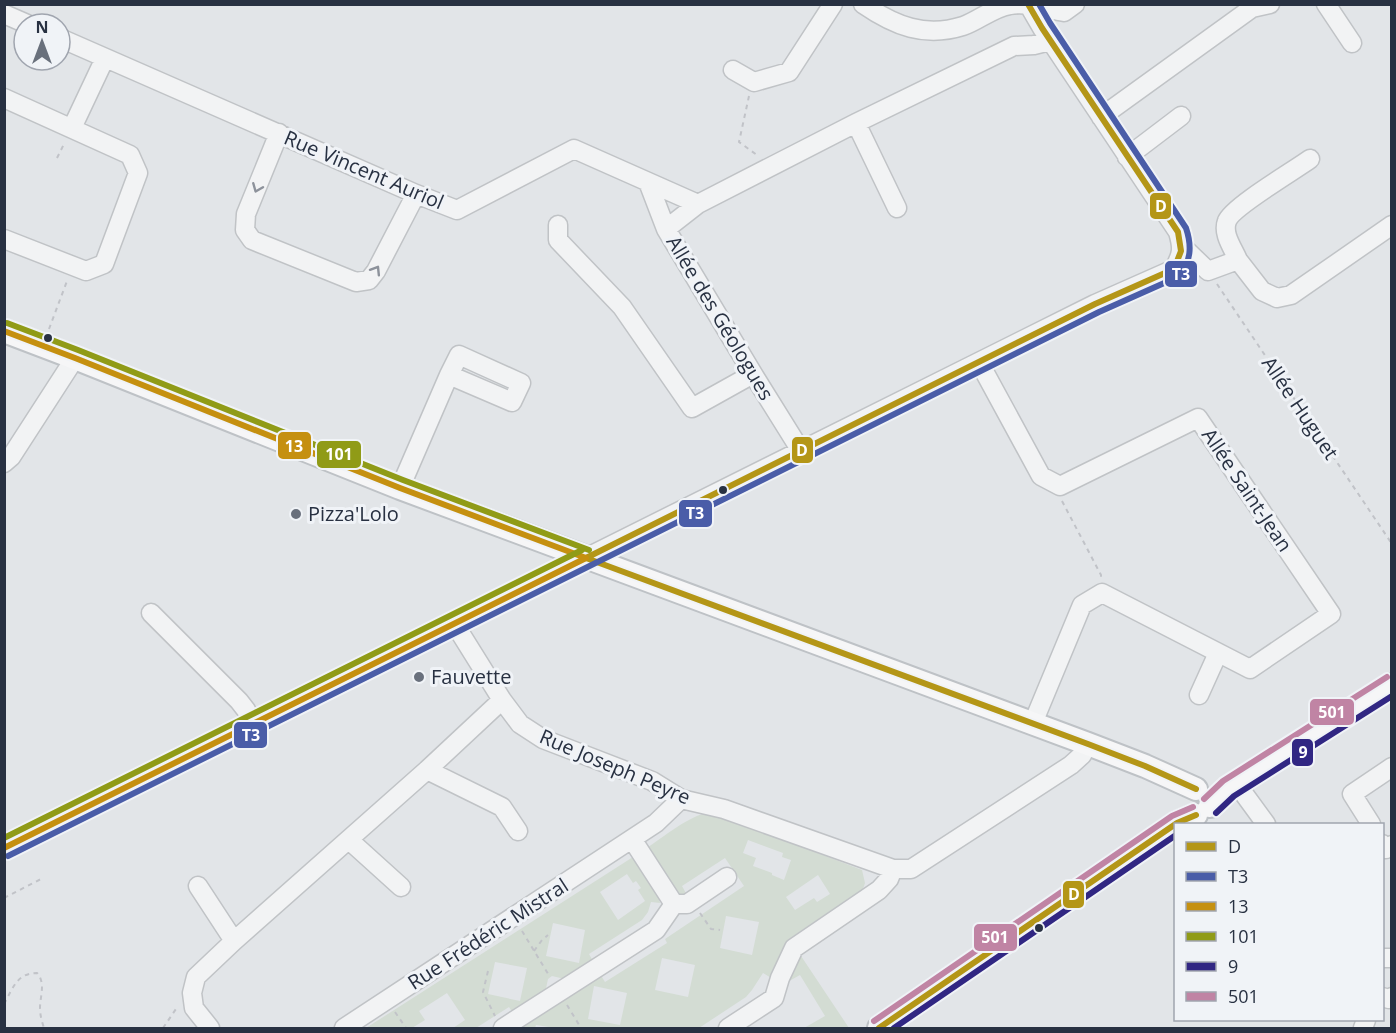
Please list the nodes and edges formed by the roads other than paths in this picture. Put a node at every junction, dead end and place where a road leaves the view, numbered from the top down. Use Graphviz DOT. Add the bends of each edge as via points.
graph roads {
  1 [pos="833,4"];
  2 [pos="863,4"];
  3 [pos="1075,4"];
  4 [pos="1270,4"];
  5 [pos="1326,4"];
  6 [pos="1028,5"];
  7 [pos="1050,41"];
  8 [pos="72,43"];
  9 [pos="1352,43"];
  10 [pos="105,58"];
  11 [pos="733,70"];
  12 [pos="4,98"];
  13 [pos="1181,116"];
  14 [pos="1101,117"];
  15 [pos="856,123"];
  16 [pos="72,128"];
  17 [pos="279,133"];
  18 [pos="1127,157"];
  19 [pos="1310,159"];
  20 [pos="648,182"];
  21 [pos="416,194"];
  22 [pos="698,204"];
  23 [pos="897,208"];
  24 [pos="558,225"];
  25 [pos="1392,225"];
  26 [pos="666,229"];
  27 [pos="4,239"];
  28 [pos="1182,246"];
  29 [pos="1238,260"];
  30 [pos="4,331"];
  31 [pos="75,358"];
  32 [pos="978,362"];
  33 [pos="753,374"];
  34 [pos="450,375"];
  35 [pos="801,451"];
  36 [pos="4,463"];
  37 [pos="399,488"];
  38 [pos="586,558"];
  39 [pos="151,613"];
  40 [pos="454,623"];
  41 [pos="1218,653"];
  42 [pos="1392,685"];
  43 [pos="1199,695"];
  44 [pos="502,700"];
  45 [pos="1033,723"];
  46 [pos="253,724"];
  47 [pos="1088,744"];
  48 [pos="1392,767"];
  49 [pos="427,771"];
  50 [pos="681,799"];
  51 [pos="1202,800"];
  52 [pos="1261,823"];
  53 [pos="1370,823"];
  54 [pos="518,831"];
  55 [pos="632,839"];
  56 [pos="349,840"];
  57 [pos="4,848"];
  58 [pos="893,869"];
  59 [pos="727,877"];
  60 [pos="198,886"];
  61 [pos="400,887"];
  62 [pos="674,904"];
  63 [pos="234,941"];
  64 [pos="500,1025"];
  65 [pos="210,1029"];
  66 [pos="344,1029"];
  67 [pos="728,1029"];
  68 [pos="879,1029"];
  1 -- 11 [label="street" via="789,72 754,82"];
  2 -- 6 [label="street" via="899,25 931,32 963,26 1008,5"];
  3 -- 6 [label="street" via="1064,12"];
  4 -- 14 [label="street" via="1251,8"];
  5 -- 9 [label="street"];
  6 -- 7 [label="street"];
  7 -- 14 [label="street"];
  7 -- 15 [label="street" via="1014,46"];
  8 -- 10 [label="street, Rue Vincent Auriol"];
  10 -- 16 [label="street"];
  10 -- 17 [label="street, Rue Vincent Auriol"];
  12 -- 16 [label="street"];
  13 -- 18 [label="street"];
  14 -- 18 [label="street"];
  15 -- 22 [label="street"];
  15 -- 23 [label="street"];
  16 -- 27 [label="street" via="130,155 138,173 104,264 86,271"];
  17 -- 21 [label="street, Rue Vincent Auriol"];
  17 -- 21 [label="street, one-way" via="246,214 245,230 252,240 356,282 369,280"];
  18 -- 28 [label="street" via="1178,232"];
  19 -- 29 [label="street" via="1237,208 1227,220 1226,234"];
  20 -- 21 [label="street, Rue Vincent Auriol" via="574,149 457,210"];
  20 -- 22 [label="street, Rue Vincent Auriol"];
  20 -- 26 [label="street, Allée des Géologues"];
  22 -- 26 [label="street"];
  24 -- 33 [label="street" via="558,240 622,306 692,408"];
  25 -- 29 [label="street" via="1291,295 1276,298 1262,291"];
  26 -- 33 [label="street, Allée des Géologues"];
  28 -- 29 [label="street" via="1208,271"];
  28 -- 32 [label="street" via="1174,269"];
  30 -- 31 [label="main road"];
  31 -- 36 [label="street"];
  31 -- 37 [label="main road"];
  32 -- 35 [label="street"];
  32 -- 41 [label="street, Allée Saint-Jean" via="1041,476 1060,486 1198,418 1331,614 1250,669"];
  33 -- 35 [label="street, Allée des Géologues"];
  34 -- 37 [label="street"];
  35 -- 38 [label="street"];
  37 -- 38 [label="main road"];
  38 -- 40 [label="street"];
  38 -- 45 [label="main road"];
  39 -- 46 [label="street" via="240,701"];
  40 -- 44 [label="street, Rue Joseph Peyre"];
  40 -- 46 [label="street"];
  41 -- 43 [label="street"];
  41 -- 45 [label="street, Allée Saint-Jean" via="1102,593 1082,605"];
  42 -- 51 [label="main road"];
  44 -- 49 [label="street"];
  44 -- 50 [label="street, Rue Joseph Peyre" via="520,724 543,739 652,781"];
  45 -- 47 [label="main road"];
  46 -- 57 [label="street"];
  47 -- 51 [label="main road" via="1145,766"];
  47 -- 58 [label="street" via="1071,765 911,869"];
  48 -- 53 [label="street" via="1352,794"];
  49 -- 54 [label="street" via="502,807"];
  49 -- 56 [label="street"];
  50 -- 55 [label="street, Rue Frédéric Mistral" via="656,824"];
  50 -- 58 [label="street, Rue Joseph Peyre" via="724,808"];
  51 -- 52 [label="street"];
  51 -- 68 [label="main road"];
  55 -- 62 [label="street"];
  55 -- 66 [label="street, Rue Frédéric Mistral"];
  56 -- 61 [label="street"];
  56 -- 63 [label="street"];
  58 -- 67 [label="street" via="879,890 794,948 774,998"];
  59 -- 62 [label="street" via="687,904"];
  60 -- 63 [label="street"];
  62 -- 64 [label="street" via="656,930"];
  63 -- 65 [label="street" via="196,977 194,1008"];
}
